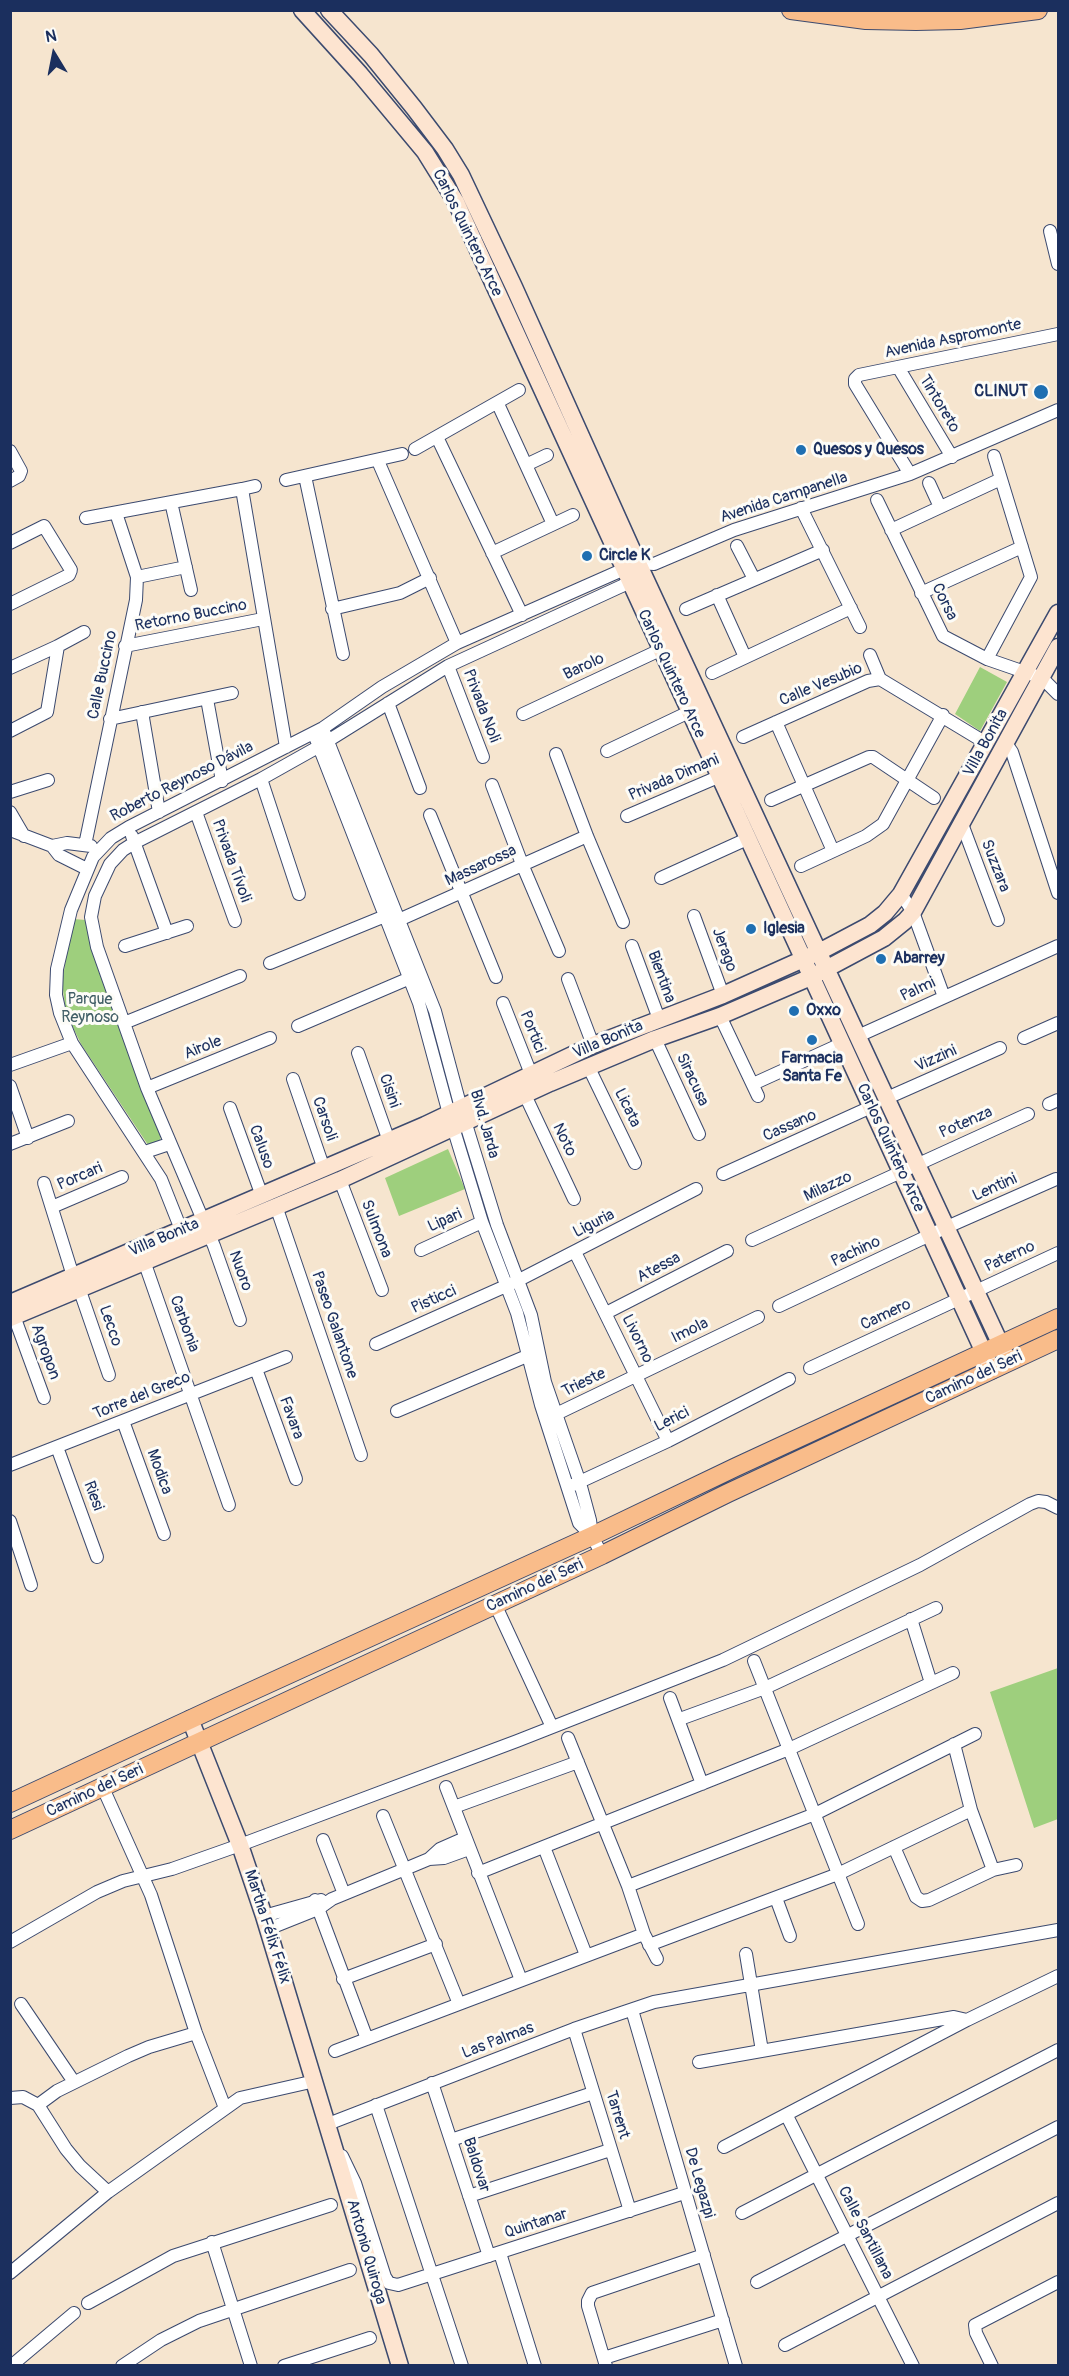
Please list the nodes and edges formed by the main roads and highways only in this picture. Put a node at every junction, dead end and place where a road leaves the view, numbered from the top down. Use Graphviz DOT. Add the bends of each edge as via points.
graph roads {
  1 [pos="790,10"];
  2 [pos="1038,10"];
  3 [pos="1059,1318"];
  4 [pos="1059,1339"];
  5 [pos="736,1467"];
  6 [pos="728,1493"];
  7 [pos="10,1803"];
  8 [pos="10,1830"];
  1 -- 2 [label="main road" via="866,20 916,21"];
  3 -- 5 [label="main road, Camino del Seri"];
  4 -- 6 [label="main road, Camino del Seri"];
  5 -- 6 [label="main road"];
  5 -- 7 [label="main road, Camino del Seri"];
  6 -- 8 [label="main road, Camino del Seri"];
}
